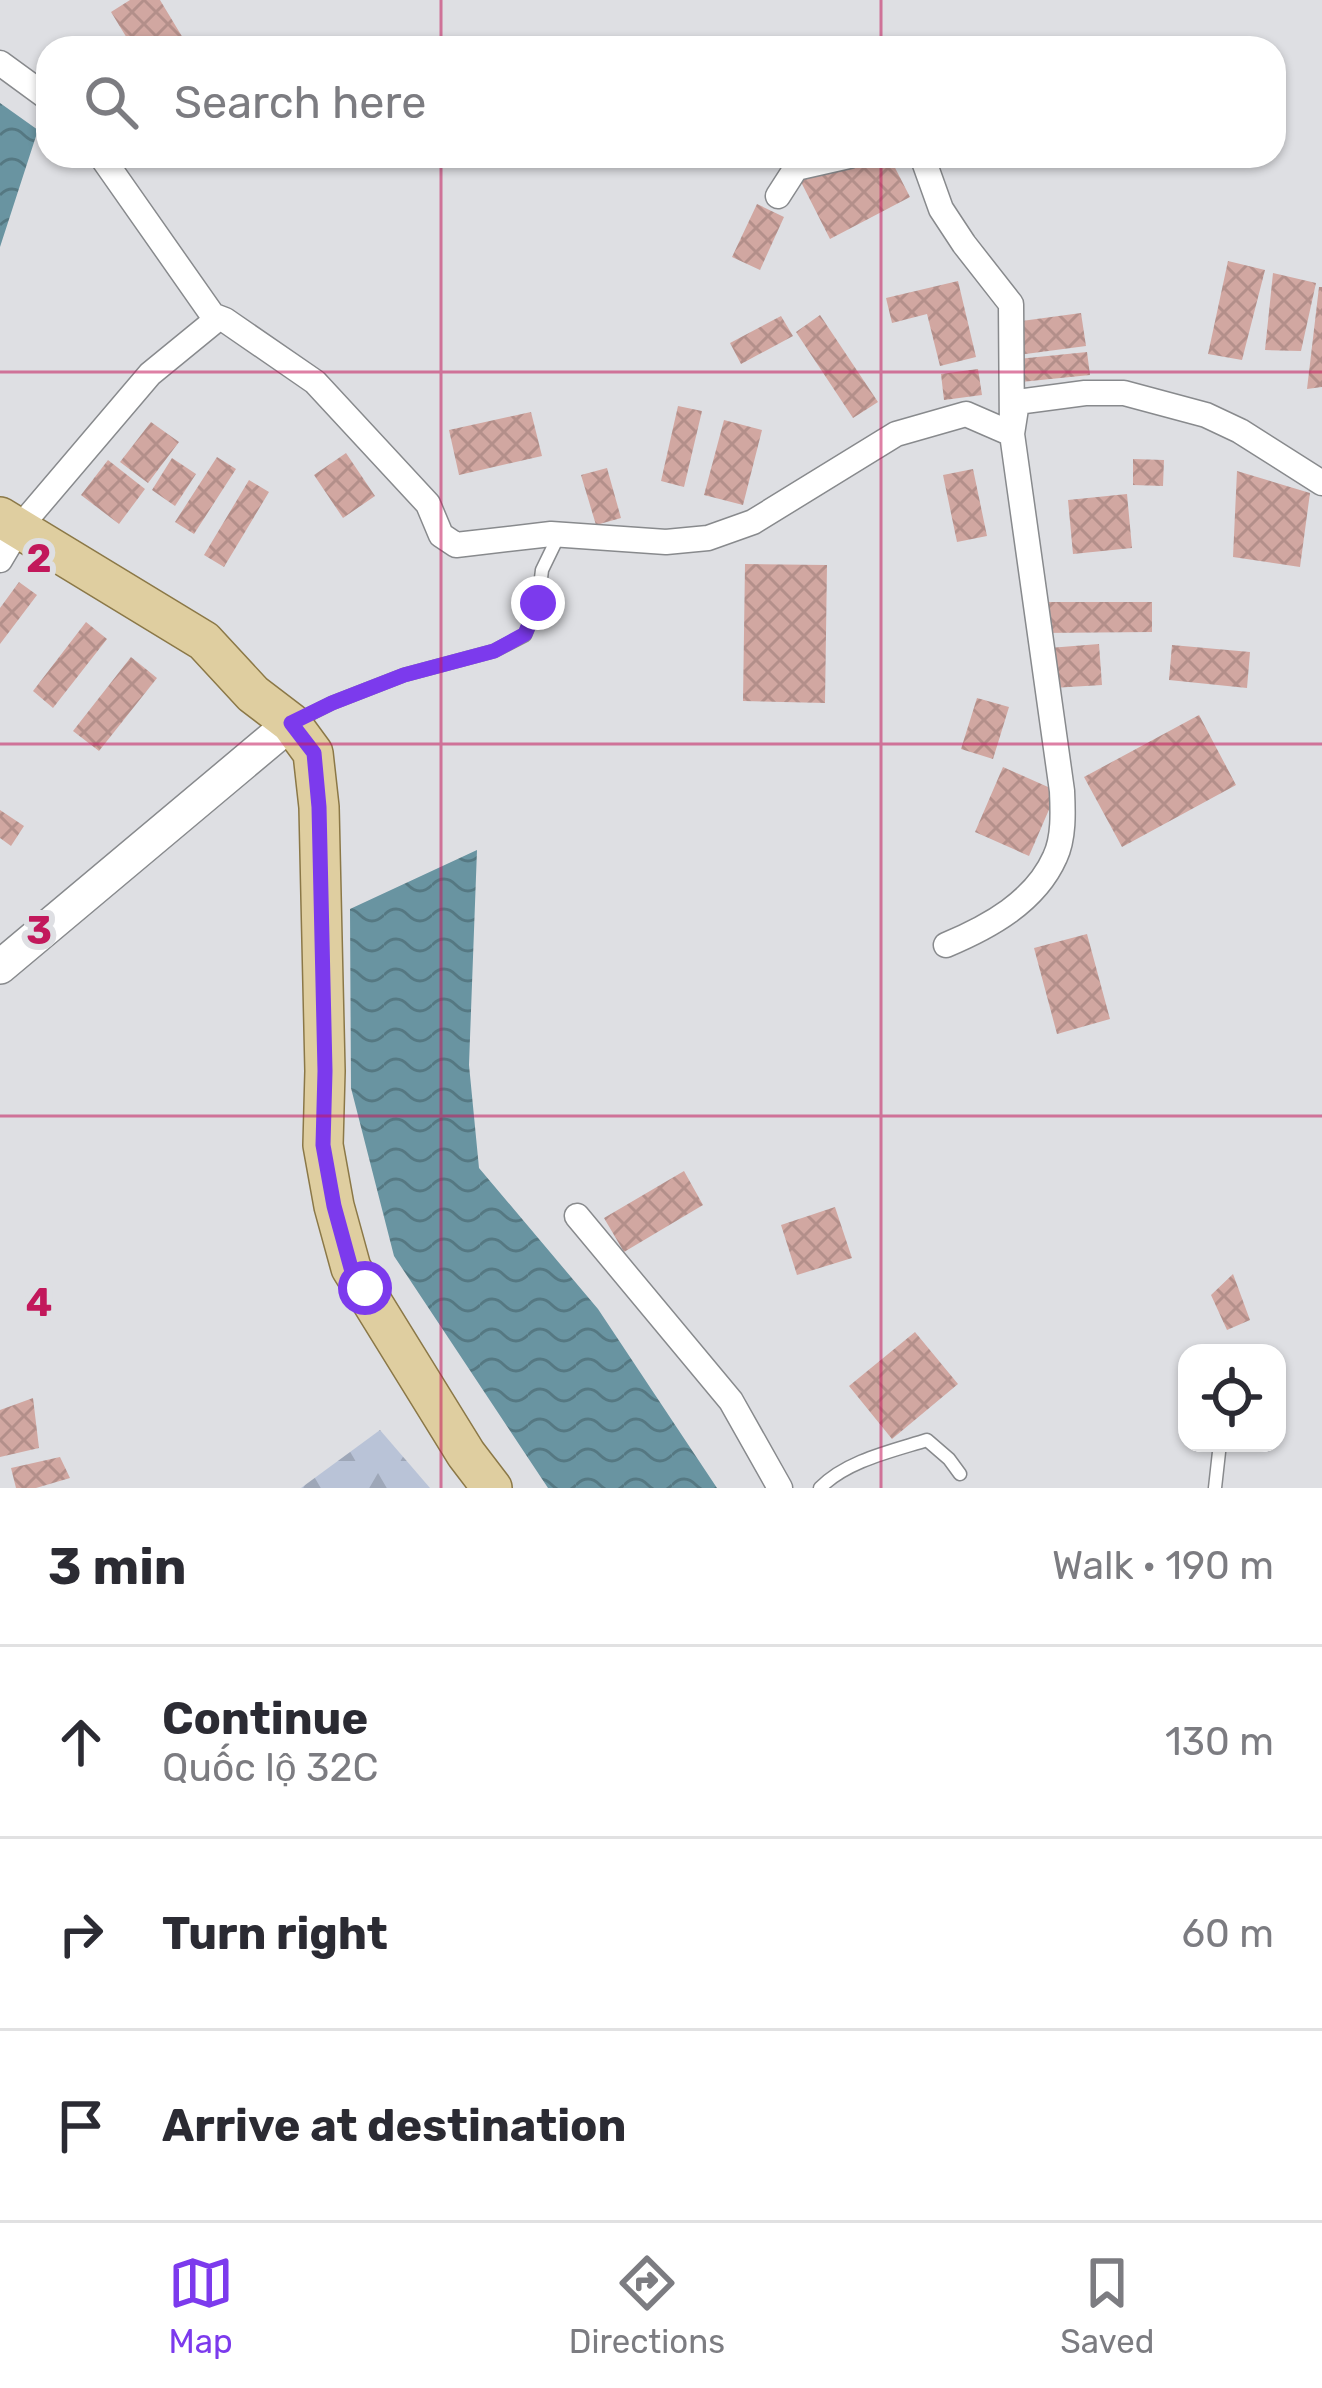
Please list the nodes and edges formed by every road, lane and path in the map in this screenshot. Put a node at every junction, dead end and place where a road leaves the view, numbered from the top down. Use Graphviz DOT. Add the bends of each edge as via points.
graph roads {
  1 [pos="0,63"];
  2 [pos="36,89"];
  3 [pos="108,168"];
  4 [pos="796,168"];
  5 [pos="926,168"];
  6 [pos="778,196"];
  7 [pos="216,320"];
  8 [pos="1012,434"];
  9 [pos="1322,483"];
  10 [pos="560,534"];
  11 [pos="6,535"];
  12 [pos="291,723"];
  13 [pos="946,945"];
  14 [pos="0,967"];
  15 [pos="577,1216"];
  16 [pos="1219,1452"];
  17 [pos="960,1474"];
  18 [pos="491,1488"];
  19 [pos="780,1488"];
  20 [pos="820,1488"];
  21 [pos="1215,1488"];
  1 -- 2 [label="street"];
  3 -- 7 [label="street"];
  4 -- 6 [label="street"];
  5 -- 8 [label="street" via="941,209 1011,304"];
  7 -- 10 [label="street" via="212,315 315,382 456,545"];
  7 -- 11 [label="street" via="150,374"];
  8 -- 9 [label="street" via="1017,402 1124,393 1206,415"];
  8 -- 10 [label="street" via="966,414 896,434 753,522 708,538"];
  8 -- 13 [label="street" via="1063,821 1056,856 1029,895 988,927"];
  10 -- 12 [label="lane" via="525,634"];
  11 -- 12 [label="main road" via="204,641"];
  12 -- 14 [label="street"];
  12 -- 18 [label="main road" via="314,753 319,807 323,1145 334,1206 351,1268"];
  15 -- 19 [label="street" via="731,1401"];
  16 -- 21 [label="lane"];
  17 -- 20 [label="lane" via="927,1440 880,1454"];
}
